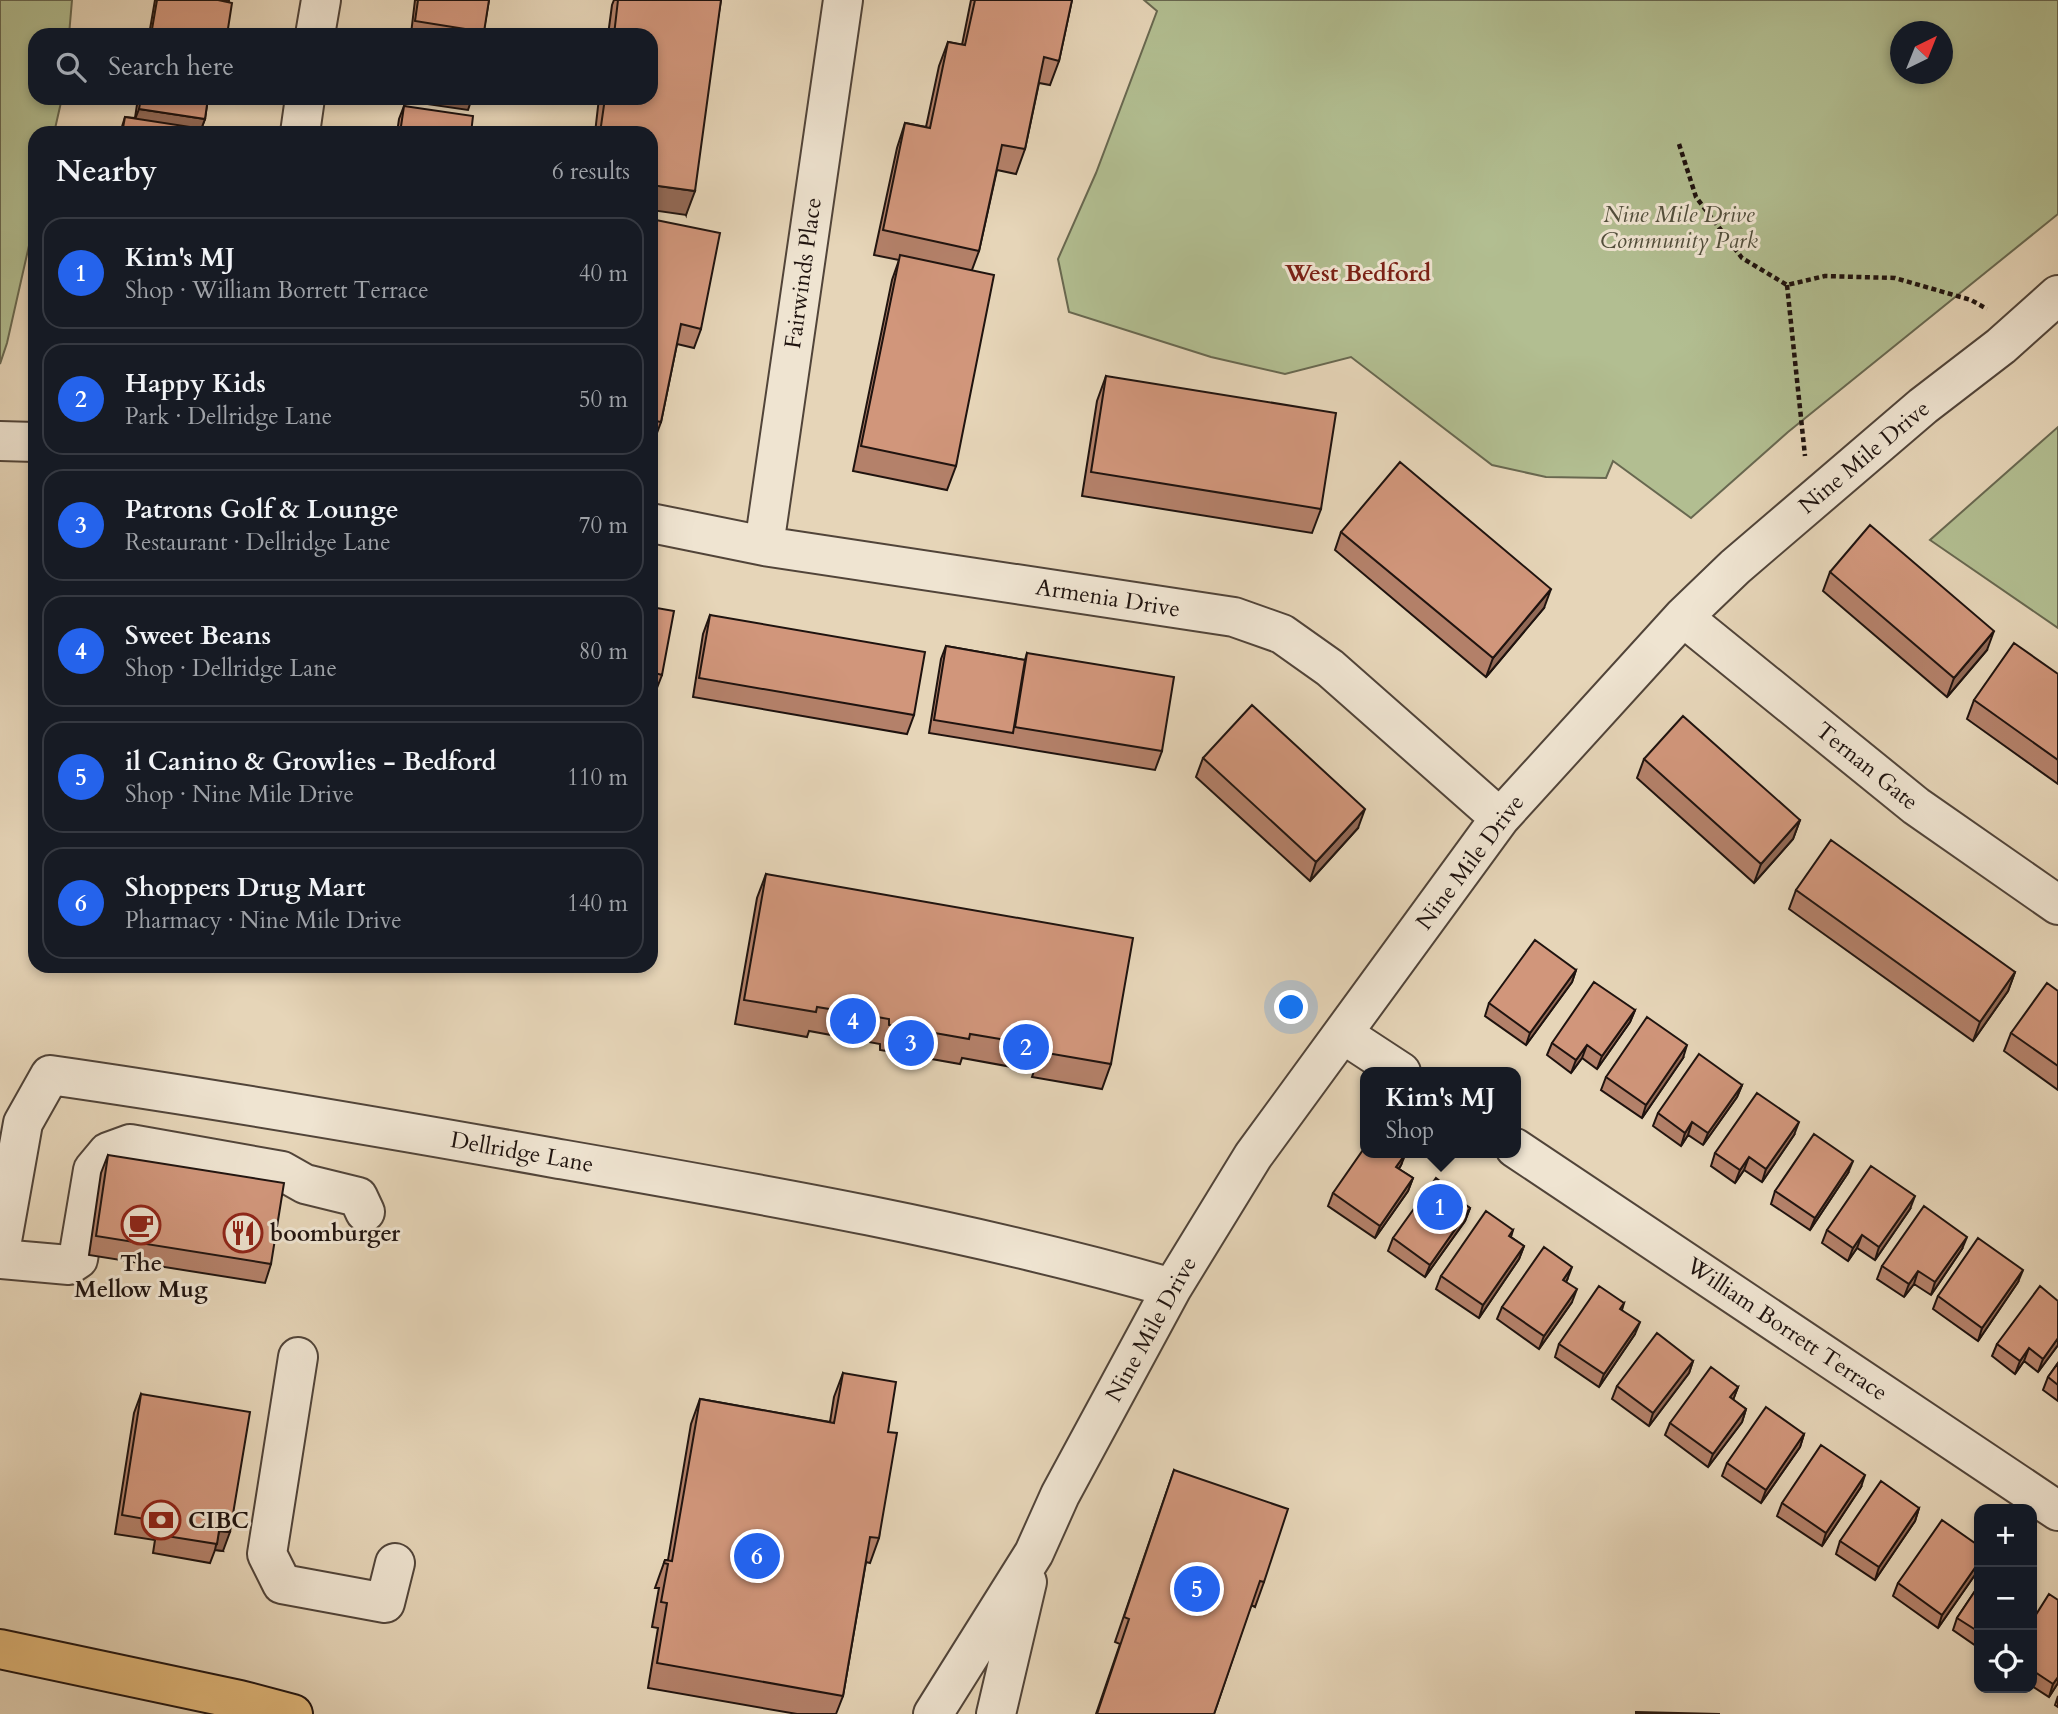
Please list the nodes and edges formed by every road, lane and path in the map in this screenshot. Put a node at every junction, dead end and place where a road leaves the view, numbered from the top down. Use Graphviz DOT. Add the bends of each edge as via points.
graph roads {
  1 [pos="321,0"];
  2 [pos="843,0"];
  3 [pos="317,28"];
  4 [pos="304,105"];
  5 [pos="301,126"];
  6 [pos="1679,144"];
  7 [pos="1787,285"];
  8 [pos="2058,295"];
  9 [pos="2023,326"];
  10 [pos="0,441"];
  11 [pos="28,442"];
  12 [pos="1810,502"];
  13 [pos="658,524"];
  14 [pos="764,546"];
  15 [pos="1683,617"];
  16 [pos="1500,818"];
  17 [pos="2058,905"];
  18 [pos="1343,1034"];
  19 [pos="1393,1067"];
  20 [pos="1521,1152"];
  21 [pos="365,1212"];
  22 [pos="0,1252"];
  23 [pos="0,1259"];
  24 [pos="1172,1288"];
  25 [pos="298,1357"];
  26 [pos="2058,1511"];
  27 [pos="1034,1553"];
  28 [pos="395,1563"];
  29 [pos="5,1644"];
  30 [pos="293,1714"];
  31 [pos="933,1714"];
  32 [pos="996,1714"];
  1 -- 3 [label="street"];
  2 -- 14 [label="street, Fairwinds Place"];
  4 -- 5 [label="street"];
  6 -- 7 [label="path" via="1696,197 1742,258"];
  7 -- 9 [label="path" via="1825,276 1895,278 1971,300"];
  7 -- 12 [label="path"];
  8 -- 9 [label="street, Nine Mile Drive"];
  9 -- 12 [label="street, Nine Mile Drive"];
  10 -- 11 [label="street"];
  12 -- 15 [label="street, Nine Mile Drive"];
  13 -- 14 [label="street, Armenia Drive"];
  14 -- 16 [label="street, Armenia Drive" via="1234,618 1282,634 1330,668"];
  15 -- 16 [label="street, Nine Mile Drive"];
  15 -- 17 [label="street, Ternan Gate" via="1916,806"];
  16 -- 18 [label="street, Nine Mile Drive"];
  18 -- 19 [label="street"];
  18 -- 24 [label="street, Nine Mile Drive" via="1253,1156"];
  20 -- 26 [label="street, William Borrett Terrace"];
  21 -- 23 [label="street" via="358,1197 304,1184 282,1171 130,1144 108,1152 93,1170 79,1259 69,1265"];
  22 -- 24 [label="street, Dellridge Lane" via="23,1123 50,1075 704,1183 957,1236"];
  24 -- 27 [label="street, Nine Mile Drive" via="1060,1495"];
  25 -- 28 [label="street" via="267,1554 282,1584 385,1603"];
  27 -- 31 [label="street, Nine Mile Drive"];
  27 -- 32 [label="street, Nine Mile Drive"];
  29 -- 30 [label="main road"];
}
